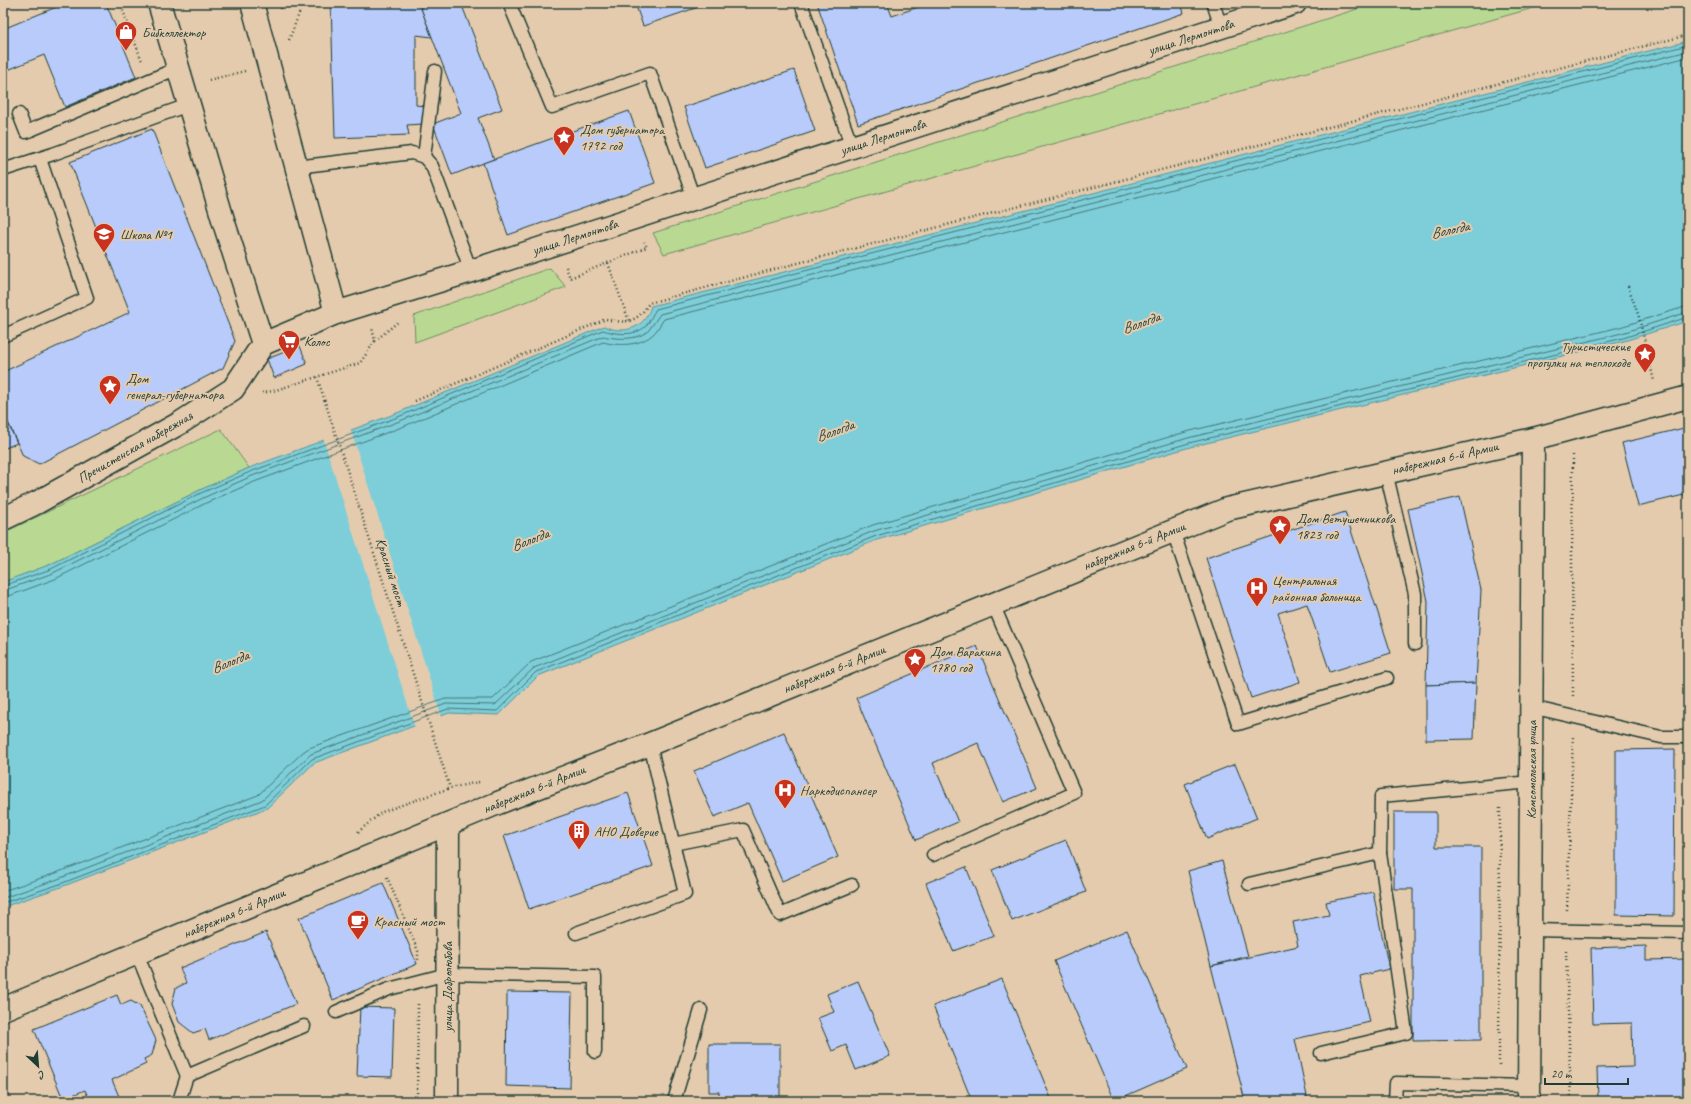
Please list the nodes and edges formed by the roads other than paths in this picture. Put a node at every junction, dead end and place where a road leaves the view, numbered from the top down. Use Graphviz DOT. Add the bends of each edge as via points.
graph roads {
  1 [pos="159,3"];
  2 [pos="252,3"];
  3 [pos="509,3"];
  4 [pos="801,3"];
  5 [pos="1213,3"];
  6 [pos="1295,3"];
  7 [pos="1221,27"];
  8 [pos="435,71"];
  9 [pos="183,87"];
  10 [pos="18,114"];
  11 [pos="852,147"];
  12 [pos="424,157"];
  13 [pos="40,158"];
  14 [pos="296,167"];
  15 [pos="3,170"];
  16 [pos="694,199"];
  17 [pos="471,271"];
  18 [pos="336,313"];
  19 [pos="3,336"];
  20 [pos="263,344"];
  21 [pos="1688,397"];
  22 [pos="1533,439"];
  23 [pos="1386,472"];
  24 [pos="3,519"];
  25 [pos="1173,530"];
  26 [pos="993,604"];
  27 [pos="1415,644"];
  28 [pos="1387,678"];
  29 [pos="1531,707"];
  30 [pos="1688,737"];
  31 [pos="650,744"];
  32 [pos="1531,782"];
  33 [pos="448,824"];
  34 [pos="673,844"];
  35 [pos="1380,853"];
  36 [pos="933,855"];
  37 [pos="1250,884"];
  38 [pos="852,885"];
  39 [pos="1530,930"];
  40 [pos="576,933"];
  41 [pos="1688,933"];
  42 [pos="137,954"];
  43 [pos="447,974"];
  44 [pos="3,1009"];
  45 [pos="701,1010"];
  46 [pos="336,1012"];
  47 [pos="304,1026"];
  48 [pos="594,1052"];
  49 [pos="1321,1053"];
  50 [pos="187,1076"];
  51 [pos="1529,1093"];
  52 [pos="179,1101"];
  53 [pos="447,1101"];
  54 [pos="674,1101"];
  55 [pos="1395,1101"];
  1 -- 9 [label="street"];
  2 -- 14 [label="street"];
  3 -- 16 [label="lane" via="552,107 650,73"];
  4 -- 11 [label="lane"];
  5 -- 7 [label="lane"];
  6 -- 7 [label="street, улица Лермонтова"];
  7 -- 11 [label="street, улица Лермонтова"];
  8 -- 12 [label="lane"];
  9 -- 10 [label="lane" via="26,132"];
  9 -- 13 [label="lane"];
  9 -- 20 [label="street"];
  11 -- 16 [label="street, улица Лермонтова"];
  12 -- 14 [label="lane" via="412,153"];
  12 -- 17 [label="lane" via="432,166"];
  13 -- 15 [label="lane"];
  13 -- 19 [label="lane" via="87,298"];
  14 -- 18 [label="street"];
  16 -- 17 [label="street, улица Лермонтова"];
  17 -- 18 [label="street, улица Лермонтова"];
  18 -- 20 [label="street"];
  20 -- 24 [label="street, Пречистенская набережная" via="232,389 180,422"];
  21 -- 22 [label="street, набережная 6-й Армии"];
  22 -- 23 [label="street, набережная 6-й Армии"];
  22 -- 29 [label="street, Комсомольская улица"];
  23 -- 25 [label="street, набережная 6-й Армии" via="1227,509"];
  23 -- 27 [label="lane" via="1415,594"];
  25 -- 26 [label="street, набережная 6-й Армии"];
  25 -- 28 [label="lane" via="1238,724"];
  26 -- 31 [label="street, набережная 6-й Армии"];
  26 -- 36 [label="lane" via="1074,794"];
  29 -- 30 [label="lane" via="1661,737"];
  29 -- 32 [label="street, Комсомольская улица"];
  31 -- 33 [label="street, набережная 6-й Армии"];
  31 -- 34 [label="lane"];
  32 -- 35 [label="lane" via="1382,796"];
  32 -- 39 [label="street, Комсомольская улица"];
  33 -- 42 [label="street, набережная 6-й Армии"];
  33 -- 43 [label="street, улица Добролюбова"];
  34 -- 38 [label="lane" via="743,830 780,914"];
  34 -- 40 [label="lane" via="684,894"];
  35 -- 37 [label="lane"];
  35 -- 49 [label="lane" via="1406,1033"];
  39 -- 41 [label="lane"];
  39 -- 51 [label="street, Комсомольская улица"];
  42 -- 44 [label="street, набережная 6-й Армии"];
  42 -- 50 [label="lane"];
  43 -- 46 [label="lane" via="389,989"];
  43 -- 48 [label="lane" via="595,978"];
  43 -- 53 [label="street, улица Добролюбова"];
  45 -- 54 [label="lane"];
  47 -- 50 [label="lane"];
  50 -- 52 [label="lane"];
  51 -- 55 [label="lane" via="1499,1085 1396,1083"];
}
